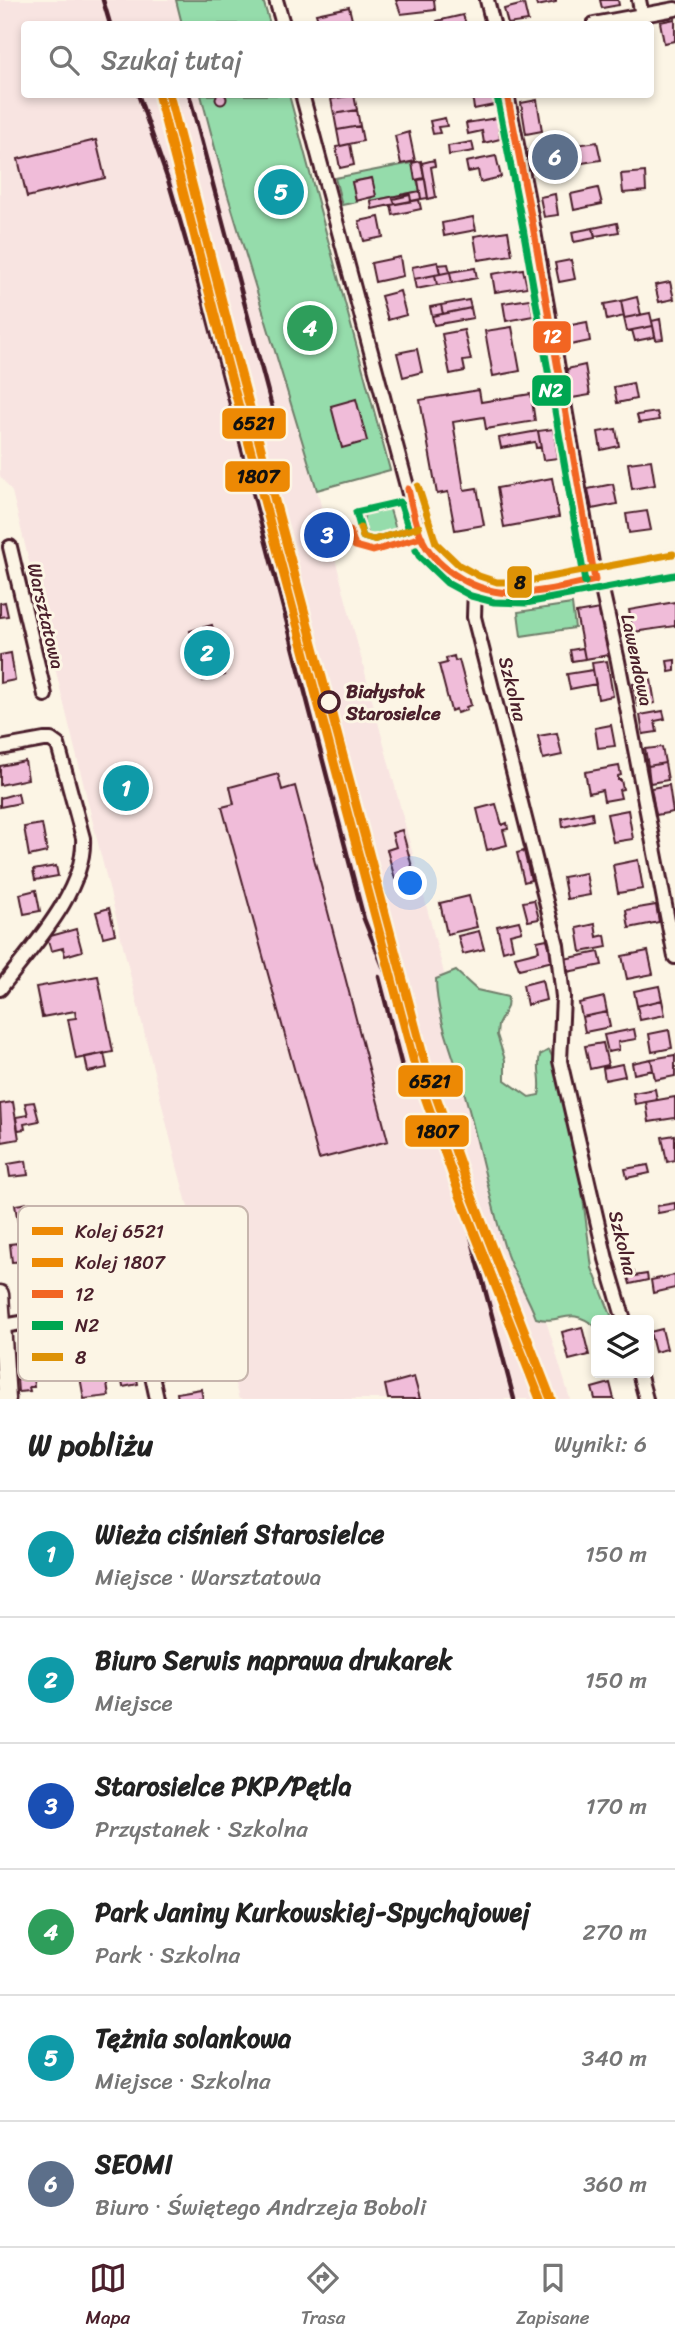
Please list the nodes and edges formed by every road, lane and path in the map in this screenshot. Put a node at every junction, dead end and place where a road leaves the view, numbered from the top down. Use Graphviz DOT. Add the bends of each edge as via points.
graph roads {
  1 [pos="276,0"];
  2 [pos="488,0"];
  3 [pos="639,0"];
  4 [pos="675,9"];
  5 [pos="642,15"];
  6 [pos="282,21"];
  7 [pos="492,21"];
  8 [pos="610,21"];
  9 [pos="303,98"];
  10 [pos="508,98"];
  11 [pos="10,547"];
  12 [pos="675,564"];
  13 [pos="595,580"];
  14 [pos="475,586"];
  15 [pos="45,695"];
  16 [pos="0,748"];
  17 [pos="670,899"];
  18 [pos="675,957"];
  19 [pos="0,989"];
  20 [pos="0,1294"];
  21 [pos="623,1315"];
  22 [pos="18,1323"];
  23 [pos="3,1325"];
  24 [pos="640,1378"];
  25 [pos="153,1381"];
  26 [pos="6,1399"];
  27 [pos="157,1399"];
  28 [pos="646,1399"];
  1 -- 6 [label="street"];
  2 -- 7 [label="street"];
  3 -- 5 [label="street"];
  4 -- 5 [label="street"];
  5 -- 8 [label="street"];
  9 -- 14 [label="street" via="416,520 434,557"];
  10 -- 13 [label="street, Lawendowa"];
  11 -- 15 [label="street, Warsztatowa"];
  12 -- 13 [label="street"];
  13 -- 14 [label="street" via="512,594"];
  13 -- 17 [label="street, Lawendowa" via="603,594"];
  14 -- 21 [label="street, Szkolna" via="474,617 557,945 563,997 560,1061"];
  16 -- 19 [label="street" via="44,740 58,746 84,851 78,874 56,914"];
  17 -- 18 [label="street, Lawendowa"];
  20 -- 23 [label="street"];
  22 -- 23 [label="street"];
  23 -- 26 [label="street"];
  24 -- 28 [label="street"];
  25 -- 27 [label="street"];
}
